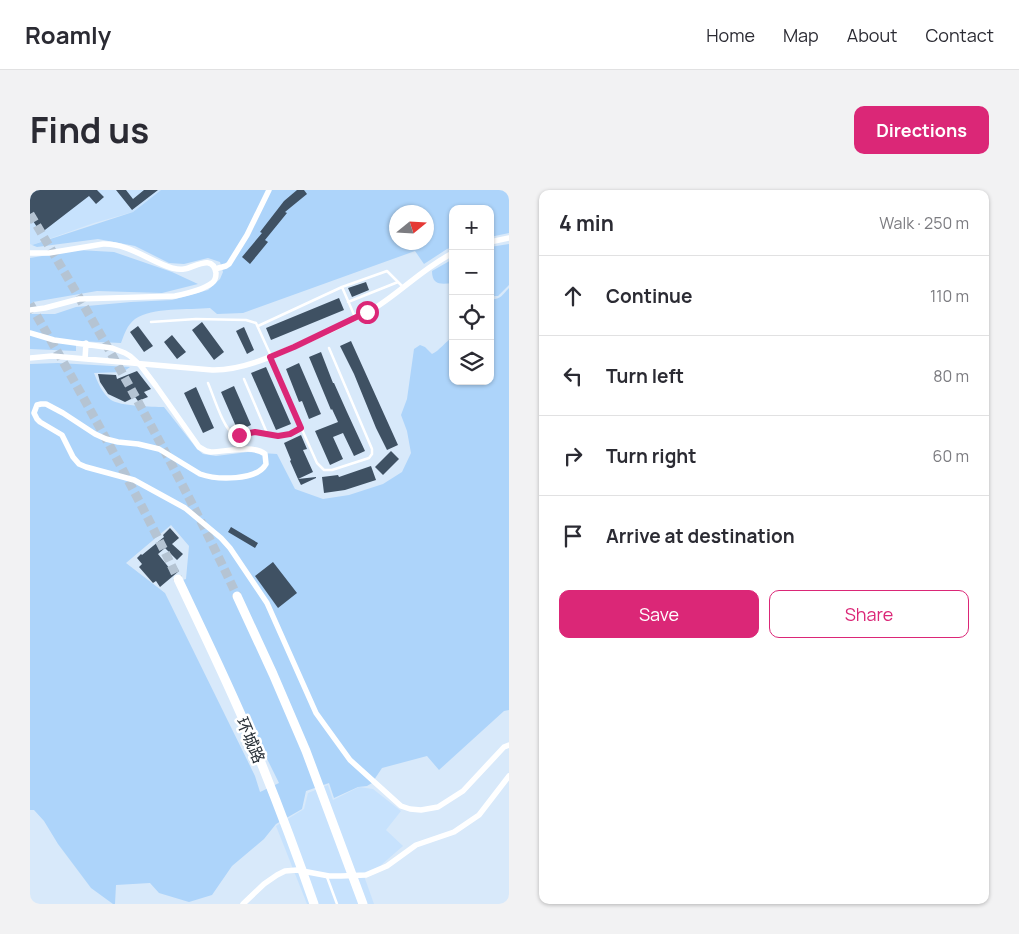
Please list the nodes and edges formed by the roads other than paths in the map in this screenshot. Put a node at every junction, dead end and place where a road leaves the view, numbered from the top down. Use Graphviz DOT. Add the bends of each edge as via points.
graph roads {
  1 [pos="269,190"];
  2 [pos="509,238"];
  3 [pos="494,241"];
  4 [pos="30,253"];
  5 [pos="449,255"];
  6 [pos="215,269"];
  7 [pos="400,285"];
  8 [pos="342,287"];
  9 [pos="348,302"];
  10 [pos="30,310"];
  11 [pos="356,318"];
  12 [pos="151,322"];
  13 [pos="258,326"];
  14 [pos="30,333"];
  15 [pos="86,343"];
  16 [pos="329,348"];
  17 [pos="270,356"];
  18 [pos="30,358"];
  19 [pos="85,359"];
  20 [pos="244,379"];
  21 [pos="208,383"];
  22 [pos="301,428"];
  23 [pos="268,433"];
  24 [pos="178,580"];
  25 [pos="237,596"];
  26 [pos="509,745"];
  27 [pos="509,776"];
  28 [pos="326,875"];
  29 [pos="244,904"];
  30 [pos="314,904"];
  31 [pos="337,904"];
  32 [pos="363,904"];
  1 -- 6 [label="street" via="229,264"];
  2 -- 3 [label="street"];
  4 -- 6 [label="street" via="107,244 179,270 206,262"];
  5 -- 7 [label="street"];
  6 -- 10 [label="street" via="216,277 212,283 175,296 76,299"];
  7 -- 8 [label="lane" via="387,270"];
  7 -- 9 [label="lane"];
  7 -- 11 [label="street" via="377,306"];
  8 -- 9 [label="lane"];
  8 -- 13 [label="lane"];
  9 -- 11 [label="lane"];
  11 -- 17 [label="street"];
  12 -- 13 [label="lane" via="246,320"];
  13 -- 17 [label="lane"];
  14 -- 15 [label="street" via="54,340"];
  15 -- 19 [label="street"];
  15 -- 26 [label="street" via="120,350 130,356 147,373 203,450 251,449 265,454 266,464 256,473 233,478 205,476 158,449 95,434 46,404 38,404 34,410 38,421 62,435 79,464 134,480 185,508 221,538 267,603 314,709 360,770 401,806 429,810 463,791"];
  16 -- 22 [label="lane" via="370,443 371,456 324,470 317,463"];
  17 -- 19 [label="street" via="230,370"];
  17 -- 22 [label="lane"];
  18 -- 19 [label="street"];
  20 -- 23 [label="lane"];
  21 -- 23 [label="lane" via="230,432 236,435"];
  22 -- 23 [label="lane" via="278,436"];
  24 -- 30 [label="main road, 环城路" via="233,696"];
  25 -- 32 [label="main road" via="284,698"];
  27 -- 28 [label="street" via="479,815 454,832 416,845 387,866 366,875"];
  28 -- 29 [label="street" via="285,871 264,884"];
  28 -- 31 [label="lane"];
}
